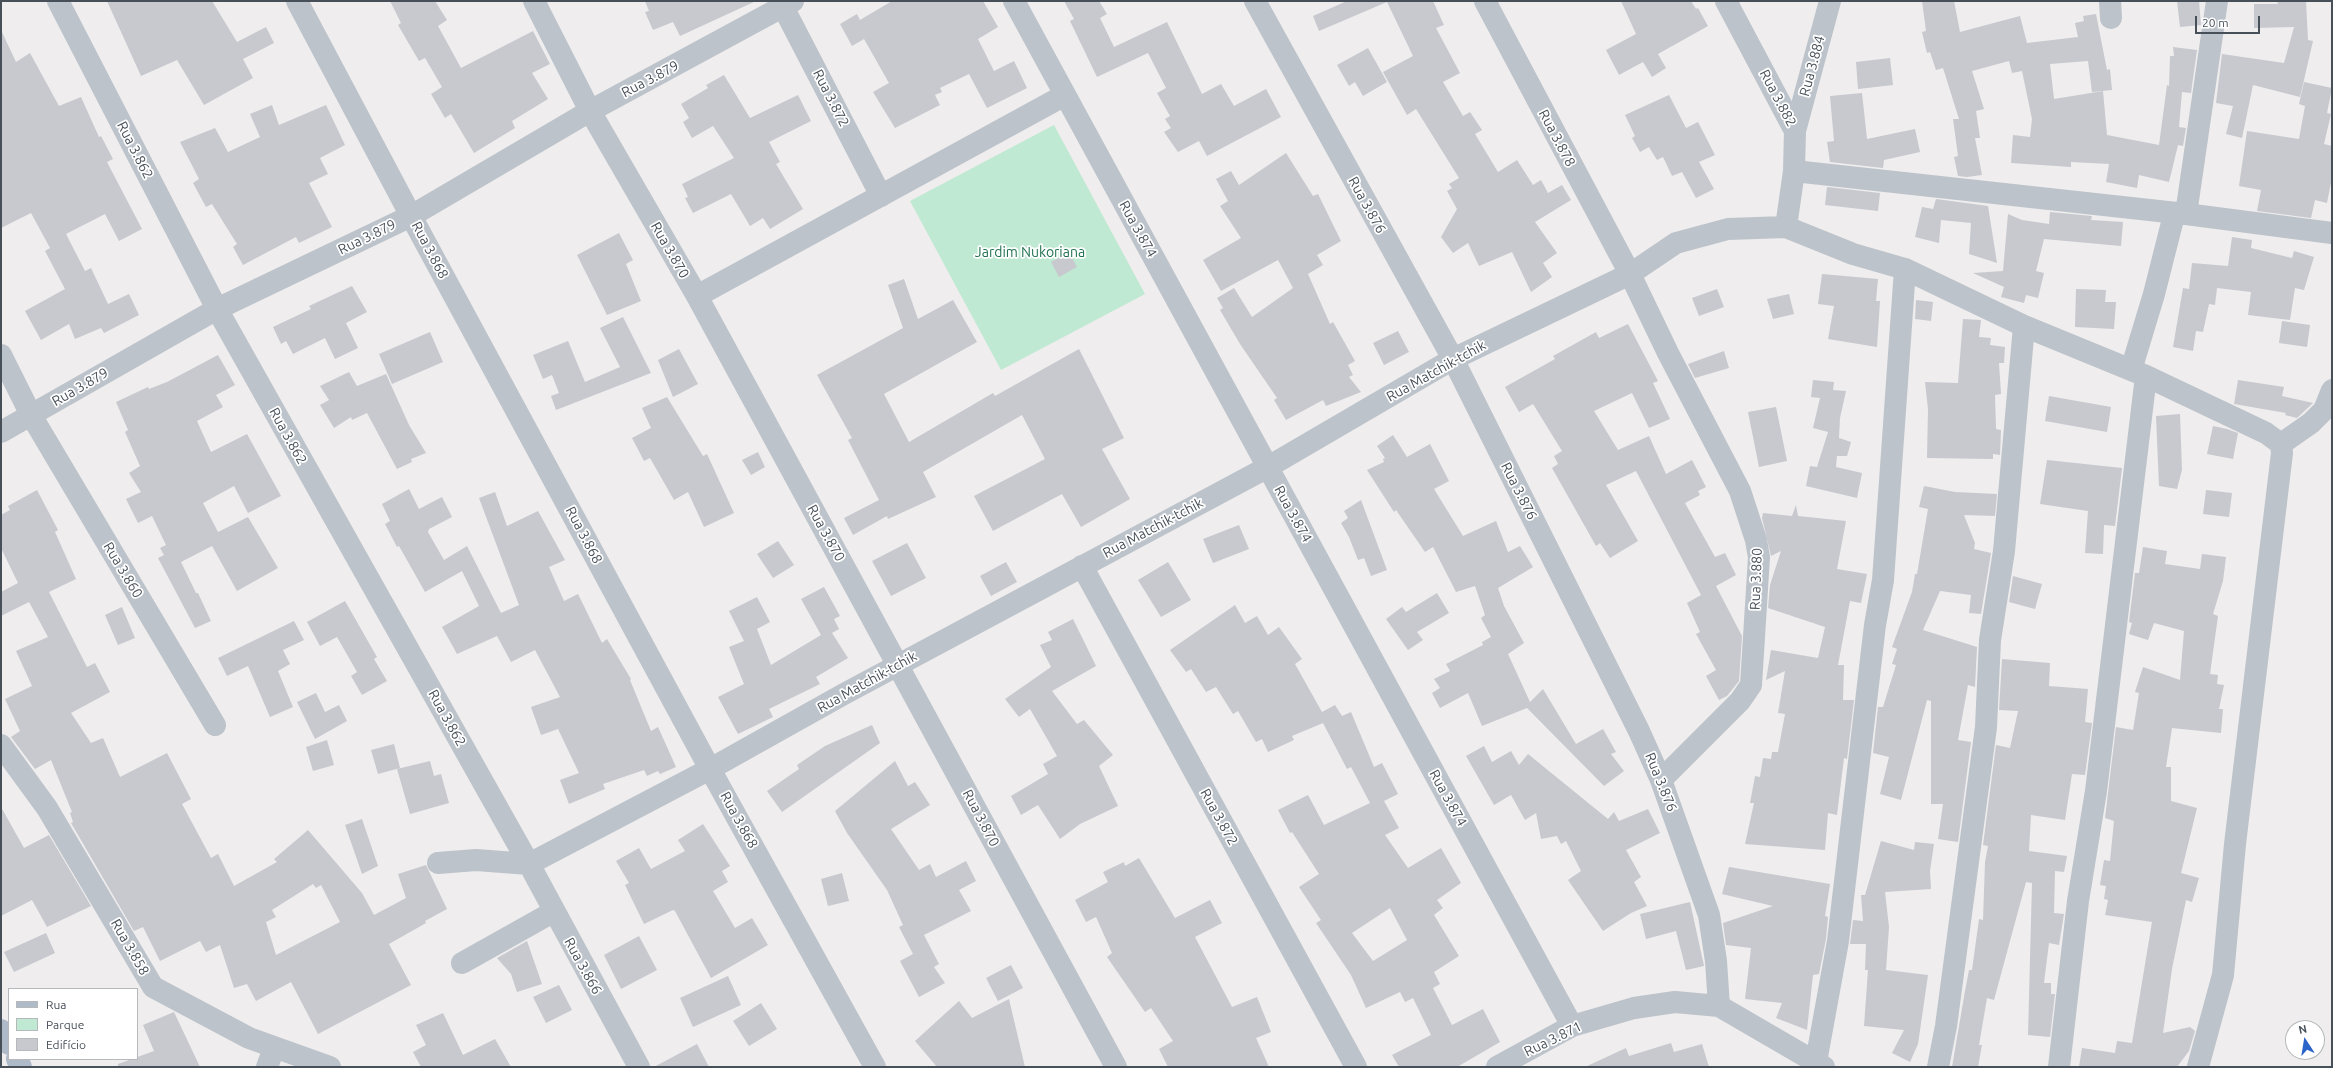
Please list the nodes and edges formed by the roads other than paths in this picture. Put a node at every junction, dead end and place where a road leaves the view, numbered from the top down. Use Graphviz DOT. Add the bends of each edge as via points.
graph roads {
  1 [pos="58,1"];
  2 [pos="298,1"];
  3 [pos="534,1"];
  4 [pos="1014,1"];
  5 [pos="1255,1"];
  6 [pos="1485,1"];
  7 [pos="1726,1"];
  8 [pos="1830,1"];
  9 [pos="2217,1"];
  10 [pos="786,3"];
  11 [pos="1065,95"];
  12 [pos="590,111"];
  13 [pos="1795,130"];
  14 [pos="1794,171"];
  15 [pos="881,196"];
  16 [pos="2180,214"];
  17 [pos="411,216"];
  18 [pos="1786,227"];
  19 [pos="2332,233"];
  20 [pos="1905,269"];
  21 [pos="1630,274"];
  22 [pos="697,296"];
  23 [pos="217,309"];
  24 [pos="2024,326"];
  25 [pos="1,355"];
  26 [pos="1453,359"];
  27 [pos="2139,373"];
  28 [pos="2332,390"];
  29 [pos="31,415"];
  30 [pos="1,432"];
  31 [pos="2281,444"];
  32 [pos="1268,467"];
  33 [pos="1082,566"];
  34 [pos="898,665"];
  35 [pos="215,725"];
  36 [pos="1,745"];
  37 [pos="710,769"];
  38 [pos="1661,780"];
  39 [pos="438,862"];
  40 [pos="529,864"];
  41 [pos="553,912"];
  42 [pos="462,963"];
  43 [pos="145,991"];
  44 [pos="1719,1006"];
  45 [pos="1572,1026"];
  46 [pos="1,1030"];
  47 [pos="8,1042"];
  48 [pos="270,1058"];
  49 [pos="1820,1064"];
  50 [pos="330,1067"];
  51 [pos="639,1067"];
  52 [pos="875,1067"];
  53 [pos="1116,1067"];
  54 [pos="1356,1067"];
  55 [pos="1497,1067"];
  56 [pos="1938,1067"];
  57 [pos="2059,1067"];
  58 [pos="2198,1067"];
  1 -- 23 [label="street, Rua 3.862"];
  2 -- 17 [label="street, Rua 3.868"];
  3 -- 12 [label="street, Rua 3.870"];
  4 -- 11 [label="street, Rua 3.874"];
  5 -- 26 [label="street, Rua 3.876"];
  6 -- 21 [label="street, Rua 3.878"];
  7 -- 13 [label="street, Rua 3.882"];
  8 -- 13 [label="street, Rua 3.884"];
  9 -- 16 [label="street"];
  10 -- 12 [label="street, Rua 3.879"];
  10 -- 15 [label="street, Rua 3.872"];
  11 -- 15 [label="street"];
  11 -- 32 [label="street, Rua 3.874"];
  12 -- 17 [label="street, Rua 3.879"];
  12 -- 22 [label="street, Rua 3.870"];
  13 -- 14 [label="street, Rua 3.882"];
  14 -- 16 [label="street"];
  14 -- 18 [label="street, Rua 3.882"];
  15 -- 22 [label="street"];
  16 -- 19 [label="street"];
  16 -- 27 [label="street" via="2154,294"];
  17 -- 23 [label="street, Rua 3.879"];
  17 -- 37 [label="street, Rua 3.868"];
  18 -- 20 [label="street" via="1853,254"];
  18 -- 21 [label="street, Rua Matchik-tchik" via="1728,229 1676,243"];
  20 -- 24 [label="street"];
  20 -- 49 [label="street" via="1883,580 1875,625 1838,941"];
  21 -- 26 [label="street, Rua Matchik-tchik"];
  21 -- 38 [label="street, Rua 3.880" via="1744,500 1759,557 1751,685 1743,698"];
  22 -- 34 [label="street, Rua 3.870"];
  23 -- 29 [label="street, Rua 3.879"];
  23 -- 40 [label="street, Rua 3.862"];
  24 -- 27 [label="street"];
  24 -- 56 [label="street" via="2004,551 1990,640 1986,727 1946,1026"];
  25 -- 29 [label="street, Rua 3.860"];
  26 -- 32 [label="street, Rua Matchik-tchik"];
  26 -- 38 [label="street, Rua 3.876"];
  27 -- 31 [label="street" via="2266,433"];
  27 -- 57 [label="street" via="2096,791 2078,901"];
  28 -- 31 [label="street" via="2324,410 2311,423"];
  29 -- 30 [label="street, Rua 3.879"];
  29 -- 35 [label="street, Rua 3.860"];
  31 -- 58 [label="street" via="2282,453 2235,844 2223,975"];
  32 -- 33 [label="street, Rua Matchik-tchik"];
  32 -- 45 [label="street, Rua 3.874"];
  33 -- 34 [label="street, Rua Matchik-tchik"];
  33 -- 54 [label="street, Rua 3.872"];
  34 -- 37 [label="street, Rua Matchik-tchik"];
  34 -- 53 [label="street, Rua 3.870"];
  36 -- 43 [label="street, Rua 3.858" via="47,808"];
  37 -- 40 [label="street, Rua Matchik-tchik"];
  37 -- 52 [label="street, Rua 3.868"];
  38 -- 44 [label="street, Rua 3.876" via="1708,915 1716,961"];
  39 -- 40 [label="street" via="476,860"];
  40 -- 41 [label="street, Rua 3.866"];
  41 -- 42 [label="street"];
  41 -- 51 [label="street, Rua 3.866"];
  43 -- 48 [label="street, Rua 3.858" via="249,1038"];
  44 -- 45 [label="street, Rua 3.871" via="1675,1002 1634,1008"];
  44 -- 49 [label="street"];
  45 -- 55 [label="street, Rua 3.871"];
  46 -- 47 [label="main road"];
  48 -- 50 [label="street, Rua 3.858"];
}
